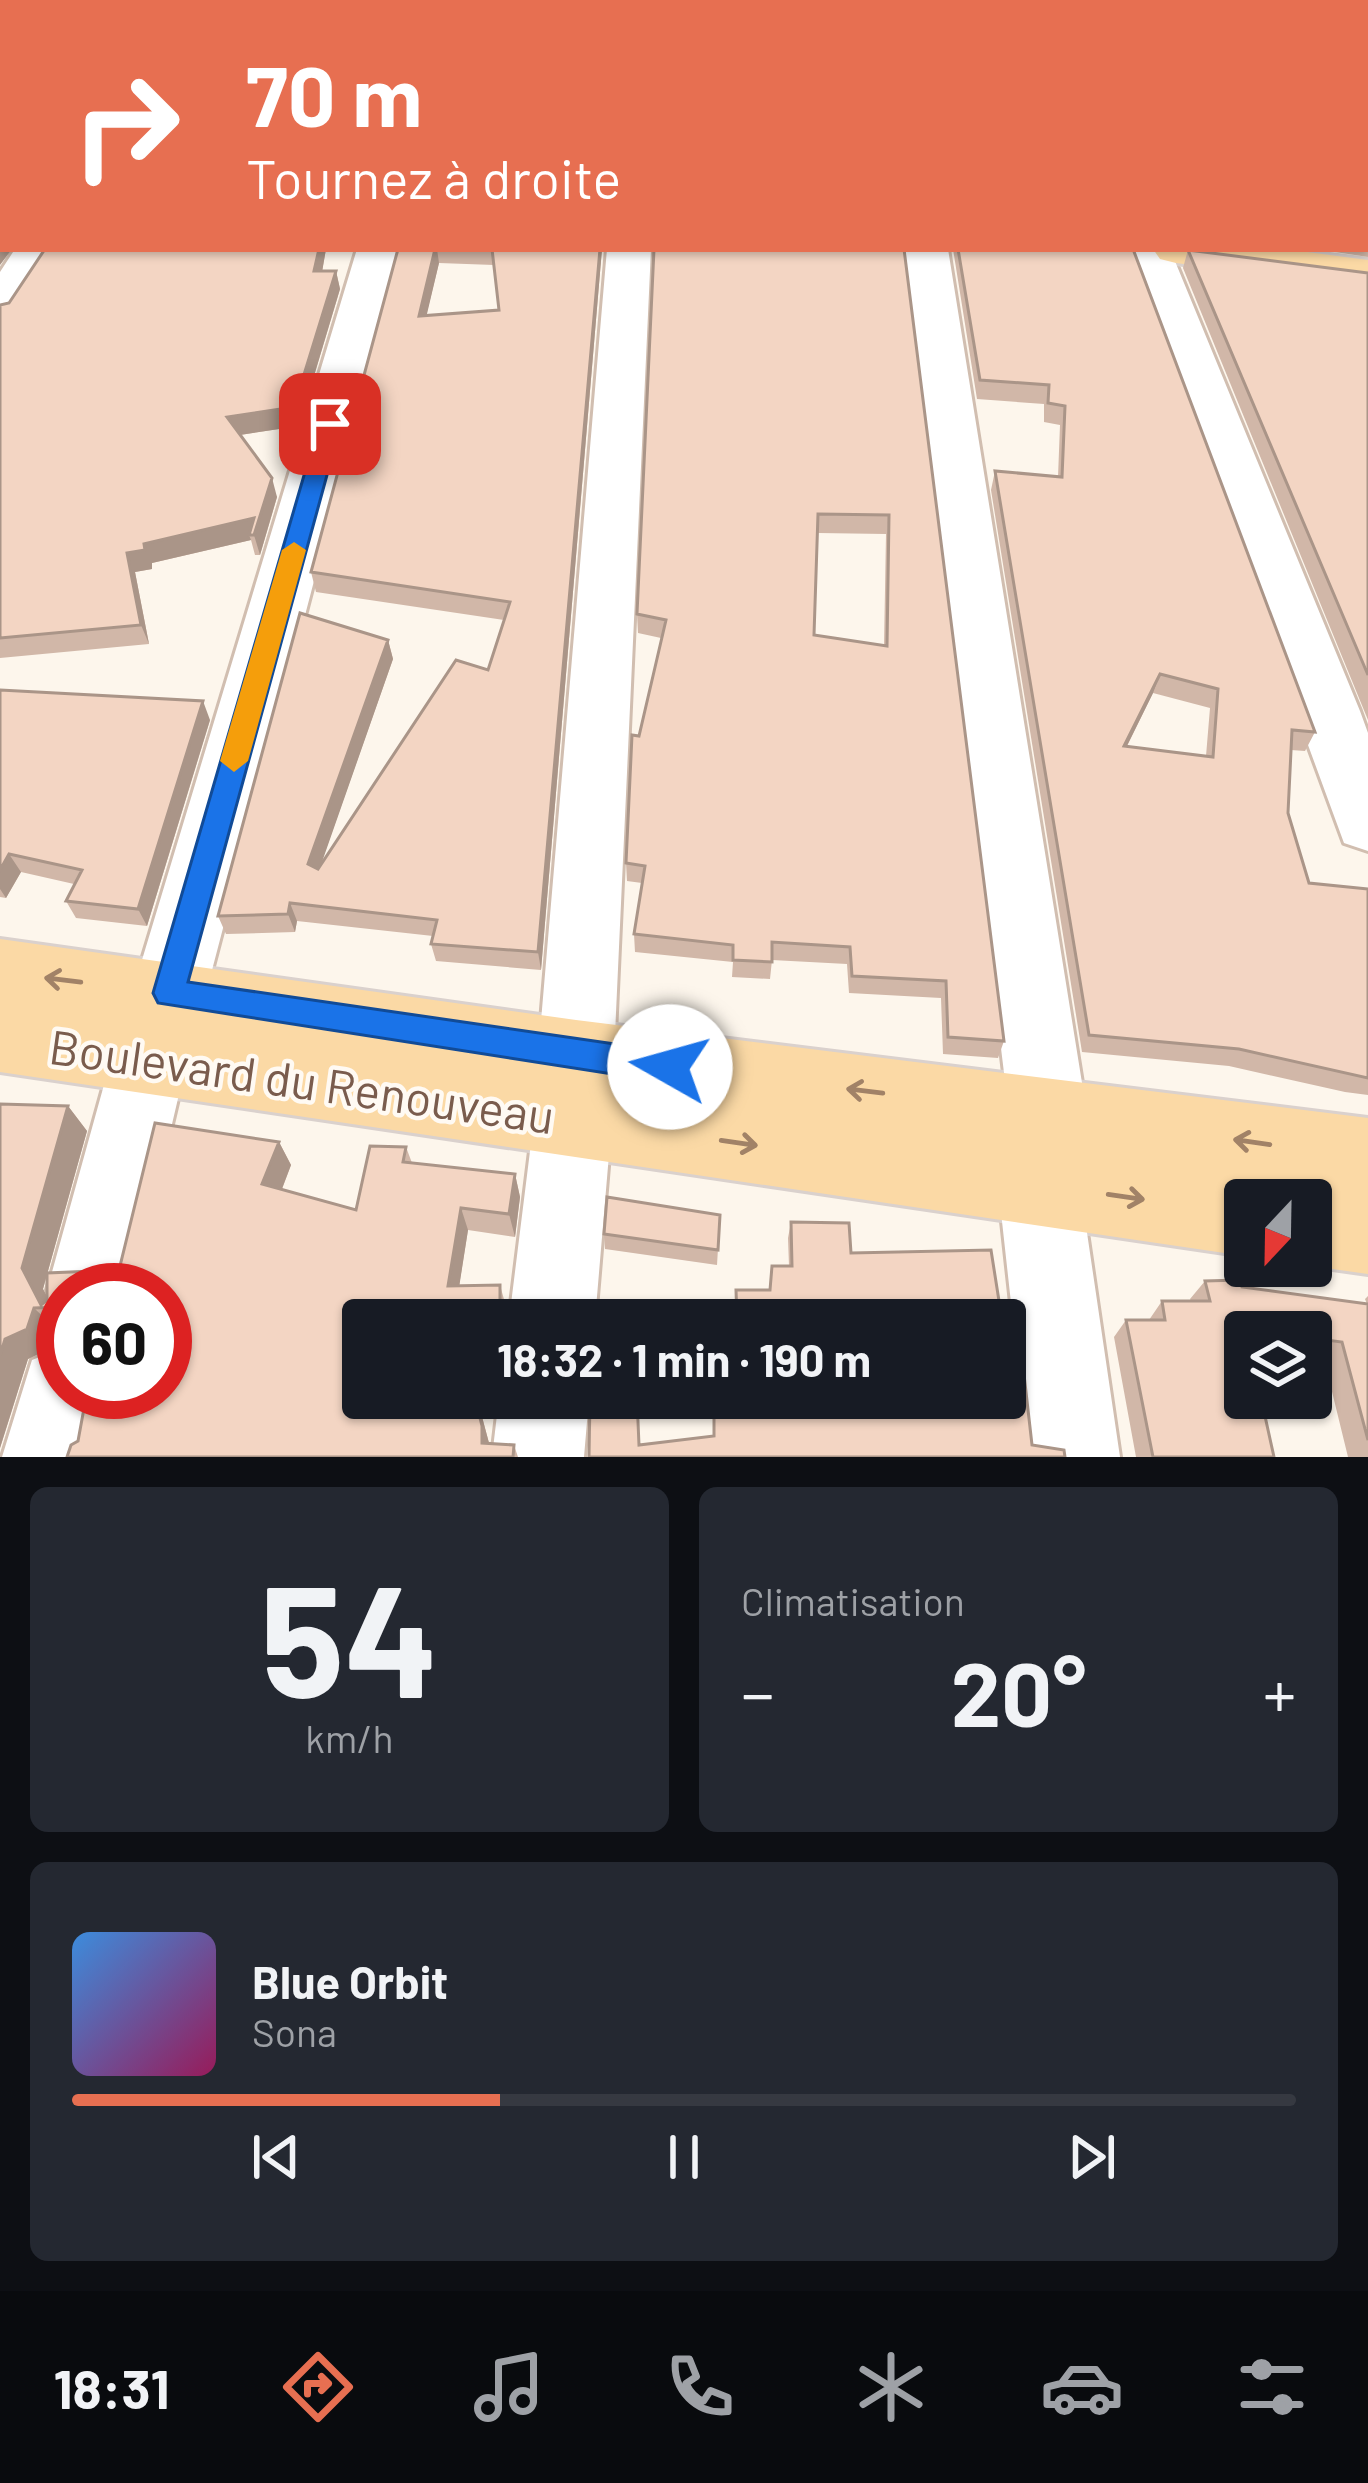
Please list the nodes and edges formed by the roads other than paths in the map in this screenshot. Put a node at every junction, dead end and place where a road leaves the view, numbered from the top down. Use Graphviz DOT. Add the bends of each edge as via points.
graph roads {
  1 [pos="35,252"];
  2 [pos="378,252"];
  3 [pos="629,252"];
  4 [pos="926,252"];
  5 [pos="1149,252"];
  6 [pos="1199,252"];
  7 [pos="1368,274"];
  8 [pos="0,307"];
  9 [pos="1368,824"];
  10 [pos="0,972"];
  11 [pos="159,1025"];
  12 [pos="0,1037"];
  13 [pos="574,1088"];
  14 [pos="1043,1149"];
  15 [pos="1368,1158"];
  16 [pos="1224,1207"];
  17 [pos="1332,1226"];
  18 [pos="1368,1231"];
  19 [pos="97,1263"];
  20 [pos="554,1299"];
  21 [pos="57,1419"];
  22 [pos="542,1419"];
  23 [pos="47,1457"];
  24 [pos="538,1457"];
  25 [pos="1074,1457"];
  1 -- 8 [label="street"];
  2 -- 11 [label="street"];
  3 -- 13 [label="street"];
  4 -- 14 [label="street"];
  5 -- 9 [label="street"];
  6 -- 7 [label="main road"];
  11 -- 10 [label="main road, Boulevard du Renouveau, one-way"];
  11 -- 12 [label="main road, Boulevard du Renouveau"];
  11 -- 13 [label="main road, Boulevard du Renouveau"];
  11 -- 19 [label="street"];
  13 -- 14 [label="main road, Boulevard du Renouveau"];
  13 -- 20 [label="street"];
  15 -- 14 [label="main road, Boulevard du Renouveau, one-way"];
  14 -- 16 [label="main road, Boulevard du Renouveau, one-way"];
  14 -- 25 [label="street"];
  17 -- 18 [label="main road"];
  21 -- 23 [label="street"];
  22 -- 24 [label="street"];
}
